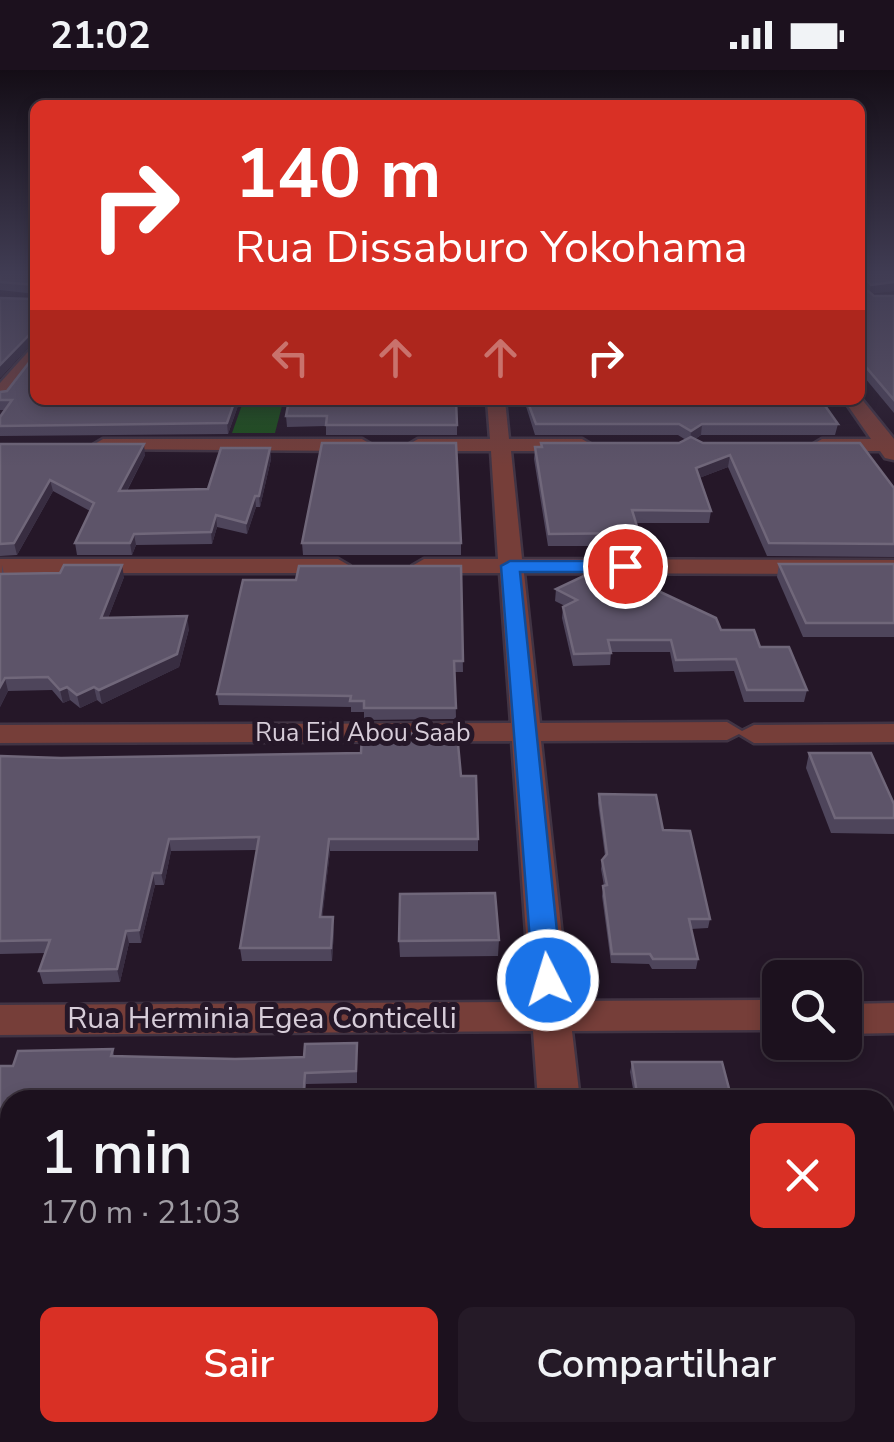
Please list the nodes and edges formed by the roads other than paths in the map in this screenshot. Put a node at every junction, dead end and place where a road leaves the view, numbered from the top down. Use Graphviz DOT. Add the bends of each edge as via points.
graph roads {
  1 [pos="30,359"];
  2 [pos="30,360"];
  3 [pos="0,365"];
  4 [pos="0,395"];
  5 [pos="496,405"];
  6 [pos="857,405"];
  7 [pos="80,445"];
  8 [pos="500,445"];
  9 [pos="599,445"];
  10 [pos="793,445"];
  11 [pos="891,448"];
  12 [pos="0,566"];
  13 [pos="354,566"];
  14 [pos="393,566"];
  15 [pos="510,566"];
  16 [pos="894,568"];
  17 [pos="525,732"];
  18 [pos="894,733"];
  19 [pos="0,734"];
  20 [pos="762,1014"];
  21 [pos="551,1016"];
  22 [pos="862,1018"];
  23 [pos="894,1018"];
  24 [pos="0,1020"];
  25 [pos="558,1090"];
  1 -- 3 [label="street"];
  2 -- 4 [label="street"];
  5 -- 8 [label="street"];
  6 -- 11 [label="street"];
  7 -- 8 [label="street"];
  8 -- 9 [label="street"];
  8 -- 15 [label="street"];
  10 -- 11 [label="street"];
  12 -- 13 [label="street"];
  14 -- 15 [label="street"];
  15 -- 16 [label="street"];
  15 -- 17 [label="street"];
  17 -- 18 [label="street, Rua Eid Abou Saab"];
  17 -- 19 [label="street, Rua Eid Abou Saab"];
  17 -- 21 [label="street"];
  20 -- 21 [label="street, Rua Herminia Egea Conticelli"];
  21 -- 24 [label="street, Rua Herminia Egea Conticelli"];
  21 -- 25 [label="street"];
  22 -- 23 [label="street"];
}
